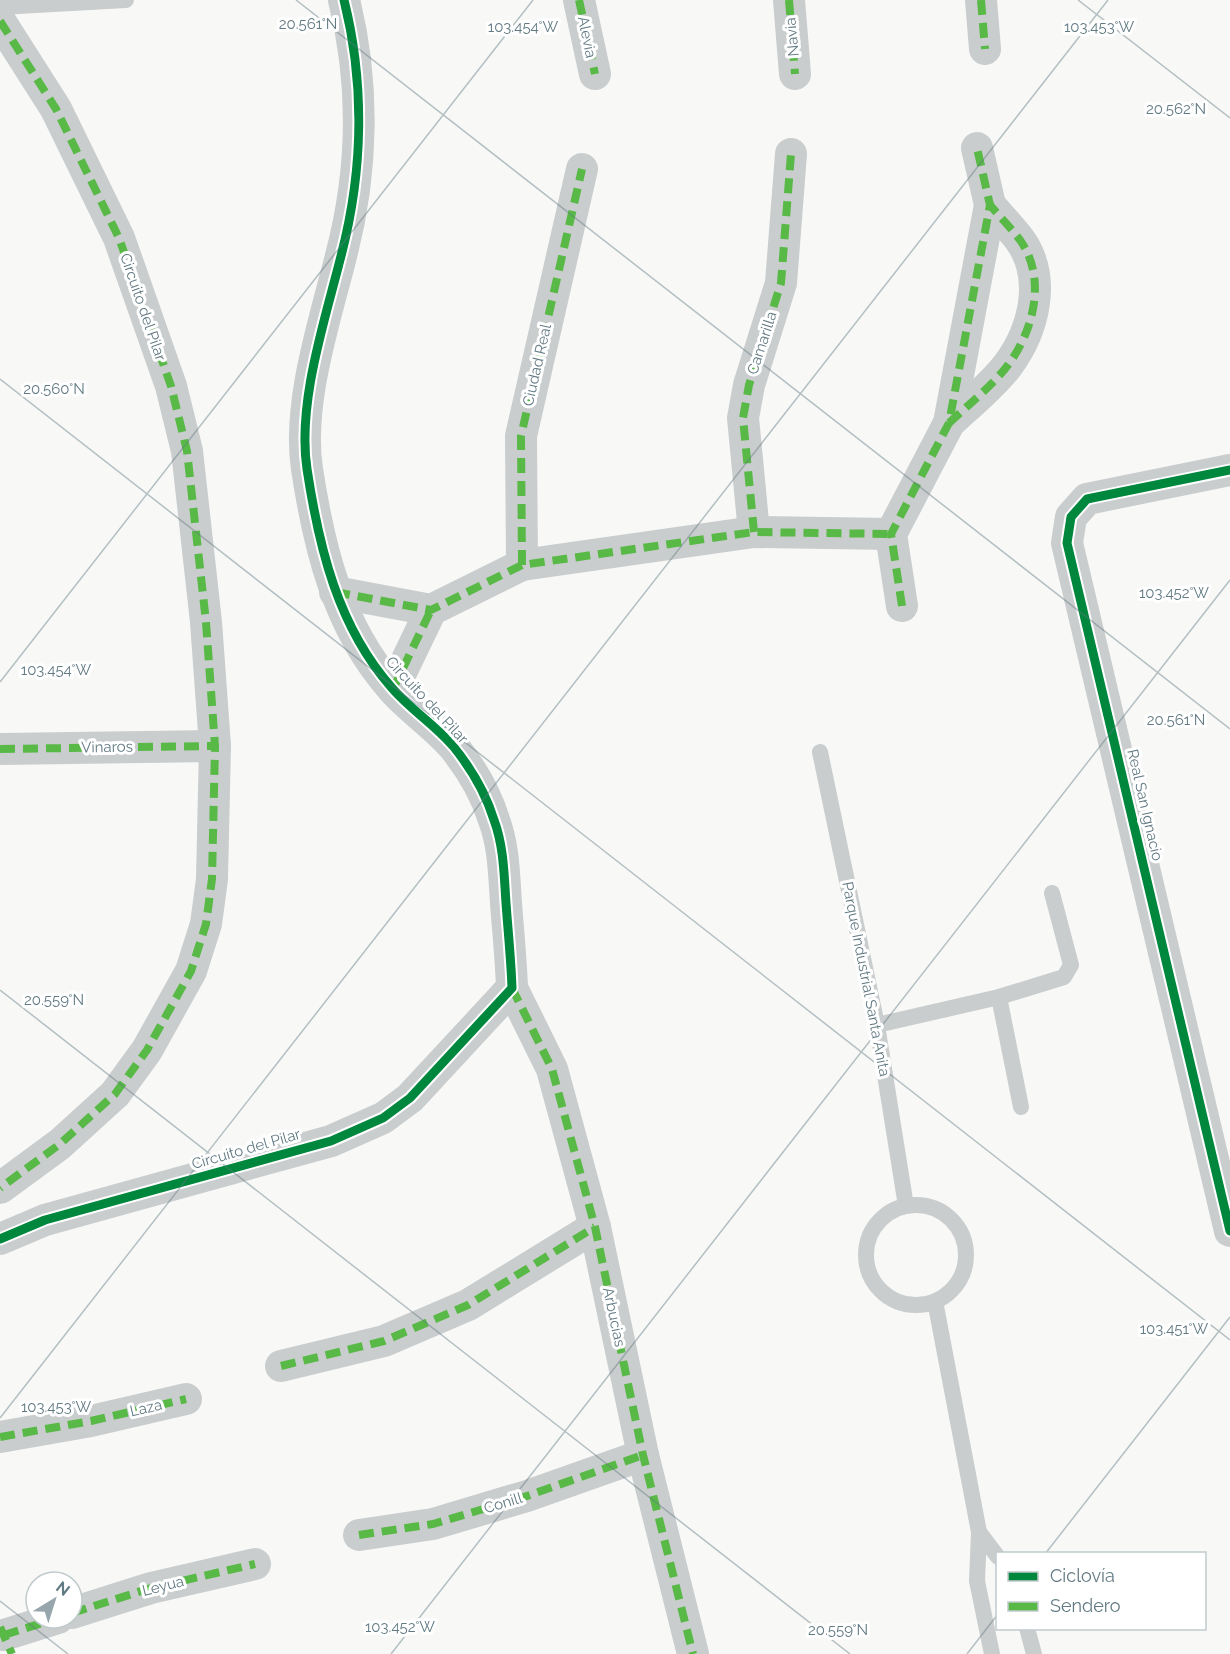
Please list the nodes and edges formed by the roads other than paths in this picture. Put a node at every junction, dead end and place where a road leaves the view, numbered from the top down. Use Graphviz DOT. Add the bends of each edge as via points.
graph roads {
  1 [pos="126,0"];
  2 [pos="344,0"];
  3 [pos="579,0"];
  4 [pos="789,0"];
  5 [pos="981,0"];
  6 [pos="0,7"];
  7 [pos="0,21"];
  8 [pos="985,49"];
  9 [pos="595,74"];
  10 [pos="795,74"];
  11 [pos="977,148"];
  12 [pos="791,154"];
  13 [pos="582,168"];
  14 [pos="990,205"];
  15 [pos="949,423"];
  16 [pos="1230,470"];
  17 [pos="754,532"];
  18 [pos="891,534"];
  19 [pos="522,565"];
  20 [pos="335,592"];
  21 [pos="902,606"];
  22 [pos="431,610"];
  23 [pos="393,689"];
  24 [pos="215,746"];
  25 [pos="0,749"];
  26 [pos="820,752"];
  27 [pos="1052,893"];
  28 [pos="512,988"];
  29 [pos="999,997"];
  30 [pos="877,1024"];
  31 [pos="1021,1107"];
  32 [pos="0,1188"];
  33 [pos="906,1206"];
  34 [pos="595,1227"];
  35 [pos="1230,1231"];
  36 [pos="0,1239"];
  37 [pos="935,1301"];
  38 [pos="281,1366"];
  39 [pos="186,1399"];
  40 [pos="0,1437"];
  41 [pos="643,1455"];
  42 [pos="979,1532"];
  43 [pos="359,1535"];
  44 [pos="996,1554"];
  45 [pos="255,1564"];
  46 [pos="84,1609"];
  47 [pos="28,1630"];
  48 [pos="1027,1630"];
  49 [pos="6,1639"];
  50 [pos="693,1654"];
  51 [pos="992,1654"];
  52 [pos="1033,1654"];
  1 -- 6 [label="lane"];
  2 -- 20 [label="street, Circuito del Pilar" via="356,64 360,124 357,170 348,230 318,339 307,418 306,466"];
  3 -- 9 [label="street, Alevia"];
  4 -- 10 [label="street, Navia"];
  5 -- 8 [label="street"];
  7 -- 24 [label="street, Circuito del Pilar" via="56,109 119,238 171,386 188,462"];
  11 -- 14 [label="street"];
  12 -- 17 [label="street, Camarilla" via="781,283 749,385 743,418"];
  13 -- 19 [label="street, Ciudad Real" via="521,436"];
  14 -- 15 [label="street"];
  14 -- 15 [label="street" via="1021,241 1031,262 1036,289 1030,327 1008,365"];
  15 -- 18 [label="street"];
  16 -- 35 [label="street, Real San Ignacio" via="1087,499 1071,517 1067,543"];
  17 -- 18 [label="street"];
  17 -- 19 [label="street"];
  18 -- 21 [label="street"];
  19 -- 22 [label="street"];
  20 -- 22 [label="street"];
  20 -- 23 [label="street, Circuito del Pilar" via="354,634"];
  22 -- 23 [label="street"];
  23 -- 28 [label="street, Circuito del Pilar" via="453,746 495,820 504,862"];
  24 -- 25 [label="street, Vinaros"];
  24 -- 32 [label="street, Circuito del Pilar" via="212,879 206,924 191,971 147,1050 115,1094 60,1144"];
  26 -- 30 [label="lane, Parque Industrial Santa Anita"];
  27 -- 29 [label="lane" via="1071,965 1069,974"];
  28 -- 34 [label="street, Arbucias" via="552,1069"];
  28 -- 36 [label="street, Circuito del Pilar" via="427,1082 375,1122 331,1141 45,1220"];
  29 -- 30 [label="lane"];
  29 -- 31 [label="lane"];
  30 -- 33 [label="lane, Parque Industrial Santa Anita"];
  33 -- 37 [label="lane" via="942,1212 952,1219 964,1240 966,1265 961,1277 946,1295"];
  33 -- 37 [label="lane" via="893,1210 873,1229 867,1249 868,1269 874,1282 895,1300 921,1305"];
  34 -- 38 [label="street" via="468,1305 384,1341"];
  34 -- 41 [label="street, Arbucias"];
  37 -- 42 [label="lane"];
  39 -- 40 [label="street, Laza"];
  41 -- 43 [label="street, Conill" via="433,1524"];
  41 -- 50 [label="street, Arbucias"];
  42 -- 44 [label="lane"];
  42 -- 51 [label="lane" via="977,1581"];
  45 -- 46 [label="street, Leyua" via="152,1587"];
  47 -- 49 [label="street"];
  48 -- 52 [label="lane"];
}
